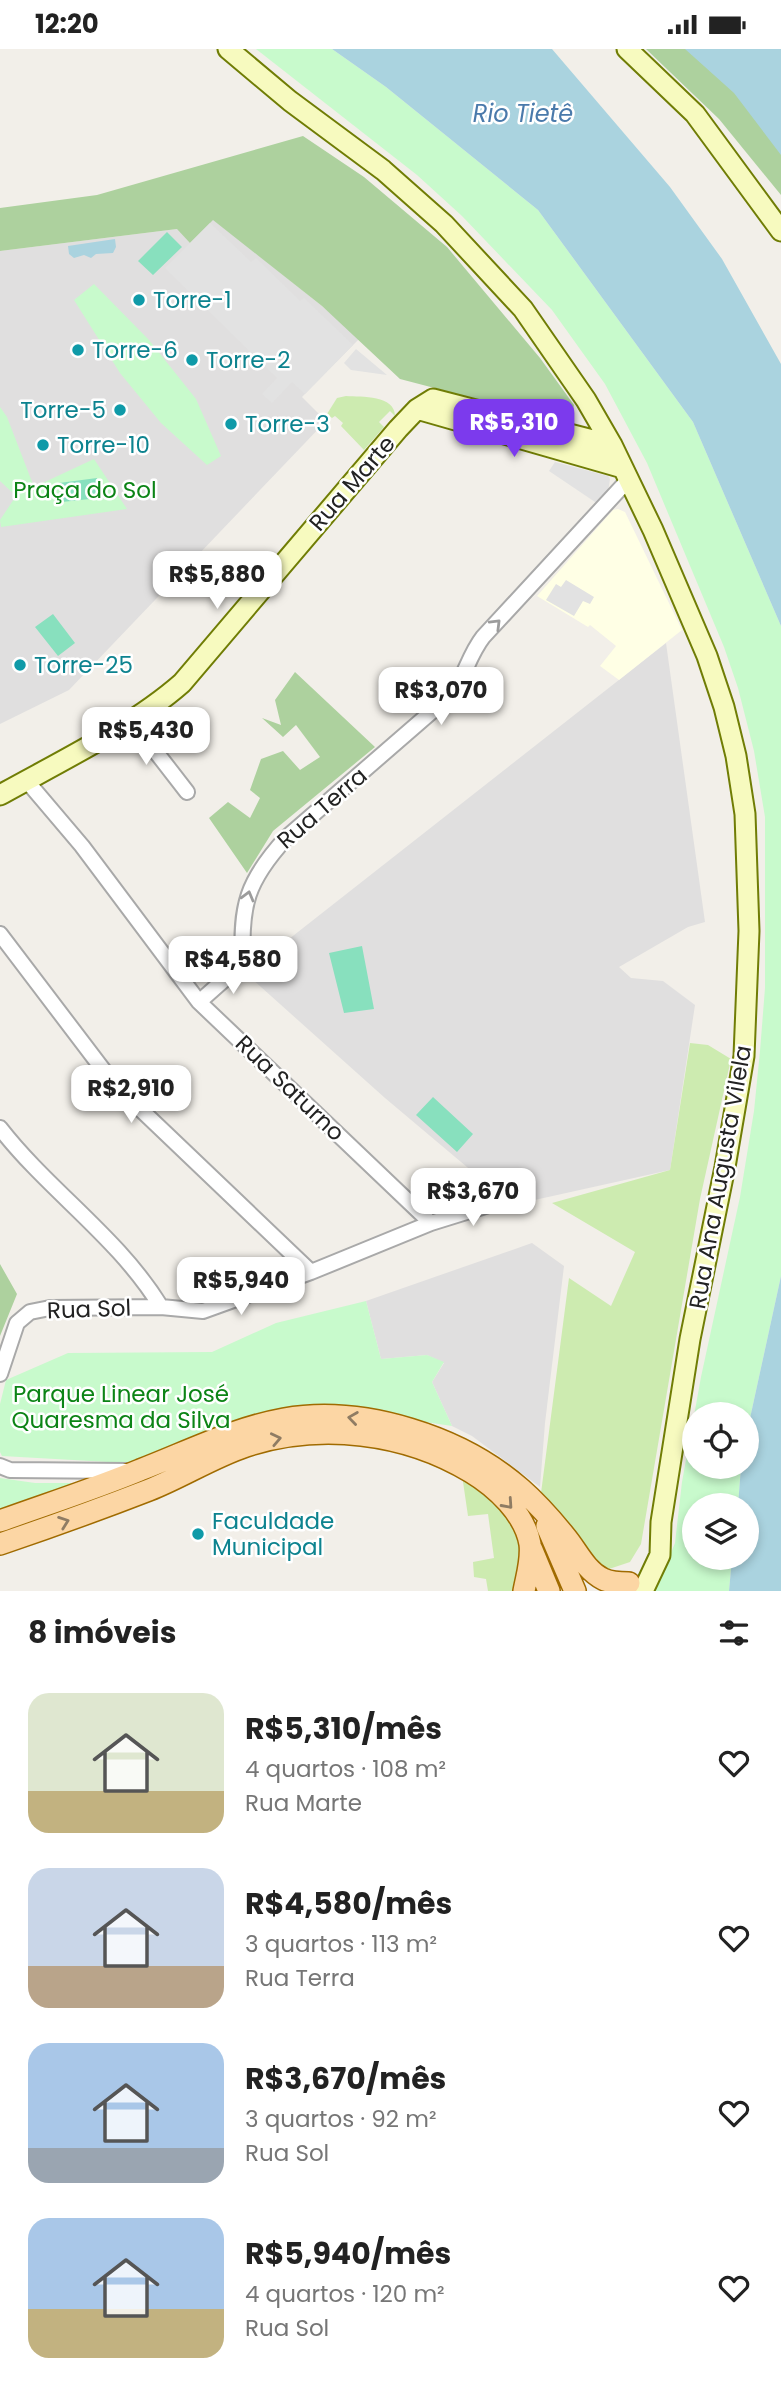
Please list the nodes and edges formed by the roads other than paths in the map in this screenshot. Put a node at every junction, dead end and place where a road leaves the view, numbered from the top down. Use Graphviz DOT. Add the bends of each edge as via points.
graph roads {
  1 [pos="229,49"];
  2 [pos="627,49"];
  3 [pos="781,231"];
  4 [pos="586,400"];
  5 [pos="417,409"];
  6 [pos="554,431"];
  7 [pos="612,445"];
  8 [pos="580,446"];
  9 [pos="626,474"];
  10 [pos="132,721"];
  11 [pos="26,781"];
  12 [pos="187,792"];
  13 [pos="0,795"];
  14 [pos="0,934"];
  15 [pos="265,962"];
  16 [pos="243,963"];
  17 [pos="199,1002"];
  18 [pos="0,1128"];
  19 [pos="505,1200"];
  20 [pos="431,1223"];
  21 [pos="311,1272"];
  22 [pos="161,1307"];
  23 [pos="0,1374"];
  24 [pos="0,1466"];
  25 [pos="137,1471"];
  26 [pos="542,1511"];
  27 [pos="0,1521"];
  28 [pos="0,1544"];
  29 [pos="530,1545"];
  30 [pos="526,1582"];
  31 [pos="632,1588"];
  32 [pos="549,1591"];
  33 [pos="575,1591"];
  1 -- 4 [label="main road, Rua Ana Augusta Vilela" via="444,224 523,309"];
  2 -- 3 [label="main road" via="695,114"];
  4 -- 6 [label="main road" via="580,419"];
  4 -- 7 [label="main road, Rua Ana Augusta Vilela"];
  5 -- 6 [label="main road" via="433,399"];
  5 -- 8 [label="main road"];
  5 -- 10 [label="main road, Rua Marte" via="182,684"];
  6 -- 8 [label="main road"];
  7 -- 8 [label="main road"];
  7 -- 9 [label="main road, Rua Ana Augusta Vilela"];
  8 -- 9 [label="main road"];
  16 -- 9 [label="street, Rua Terra, one-way" via="247,895 264,861 452,694 475,647"];
  9 -- 31 [label="main road, Rua Ana Augusta Vilela" via="707,656 724,707 745,814 749,931 742,1069 725,1167 690,1339 661,1522 648,1562"];
  10 -- 11 [label="main road, Rua Marte"];
  10 -- 12 [label="street"];
  11 -- 13 [label="main road, Rua Marte"];
  11 -- 17 [label="street, Rua Saturno" via="82,846"];
  14 -- 21 [label="street" via="114,1084"];
  15 -- 16 [label="street"];
  16 -- 17 [label="street"];
  17 -- 20 [label="street, Rua Saturno"];
  18 -- 22 [label="street" via="133,1267"];
  19 -- 20 [label="street, Rua Sol"];
  20 -- 21 [label="street, Rua Sol"];
  21 -- 22 [label="street, Rua Sol" via="204,1311"];
  22 -- 23 [label="street, Rua Sol" via="30,1312 17,1323"];
  24 -- 25 [label="street" via="10,1470"];
  26 -- 25 [label="main road, one-way" via="482,1459 422,1433 324,1415 285,1418 232,1433"];
  25 -- 27 [label="main road"];
  26 -- 31 [label="main road" via="594,1574"];
  26 -- 33 [label="main road"];
  28 -- 29 [label="main road, one-way" via="151,1489 243,1447 321,1433 399,1441 459,1465 486,1481 505,1500 526,1528"];
  29 -- 30 [label="main road"];
  29 -- 32 [label="main road"];
}
